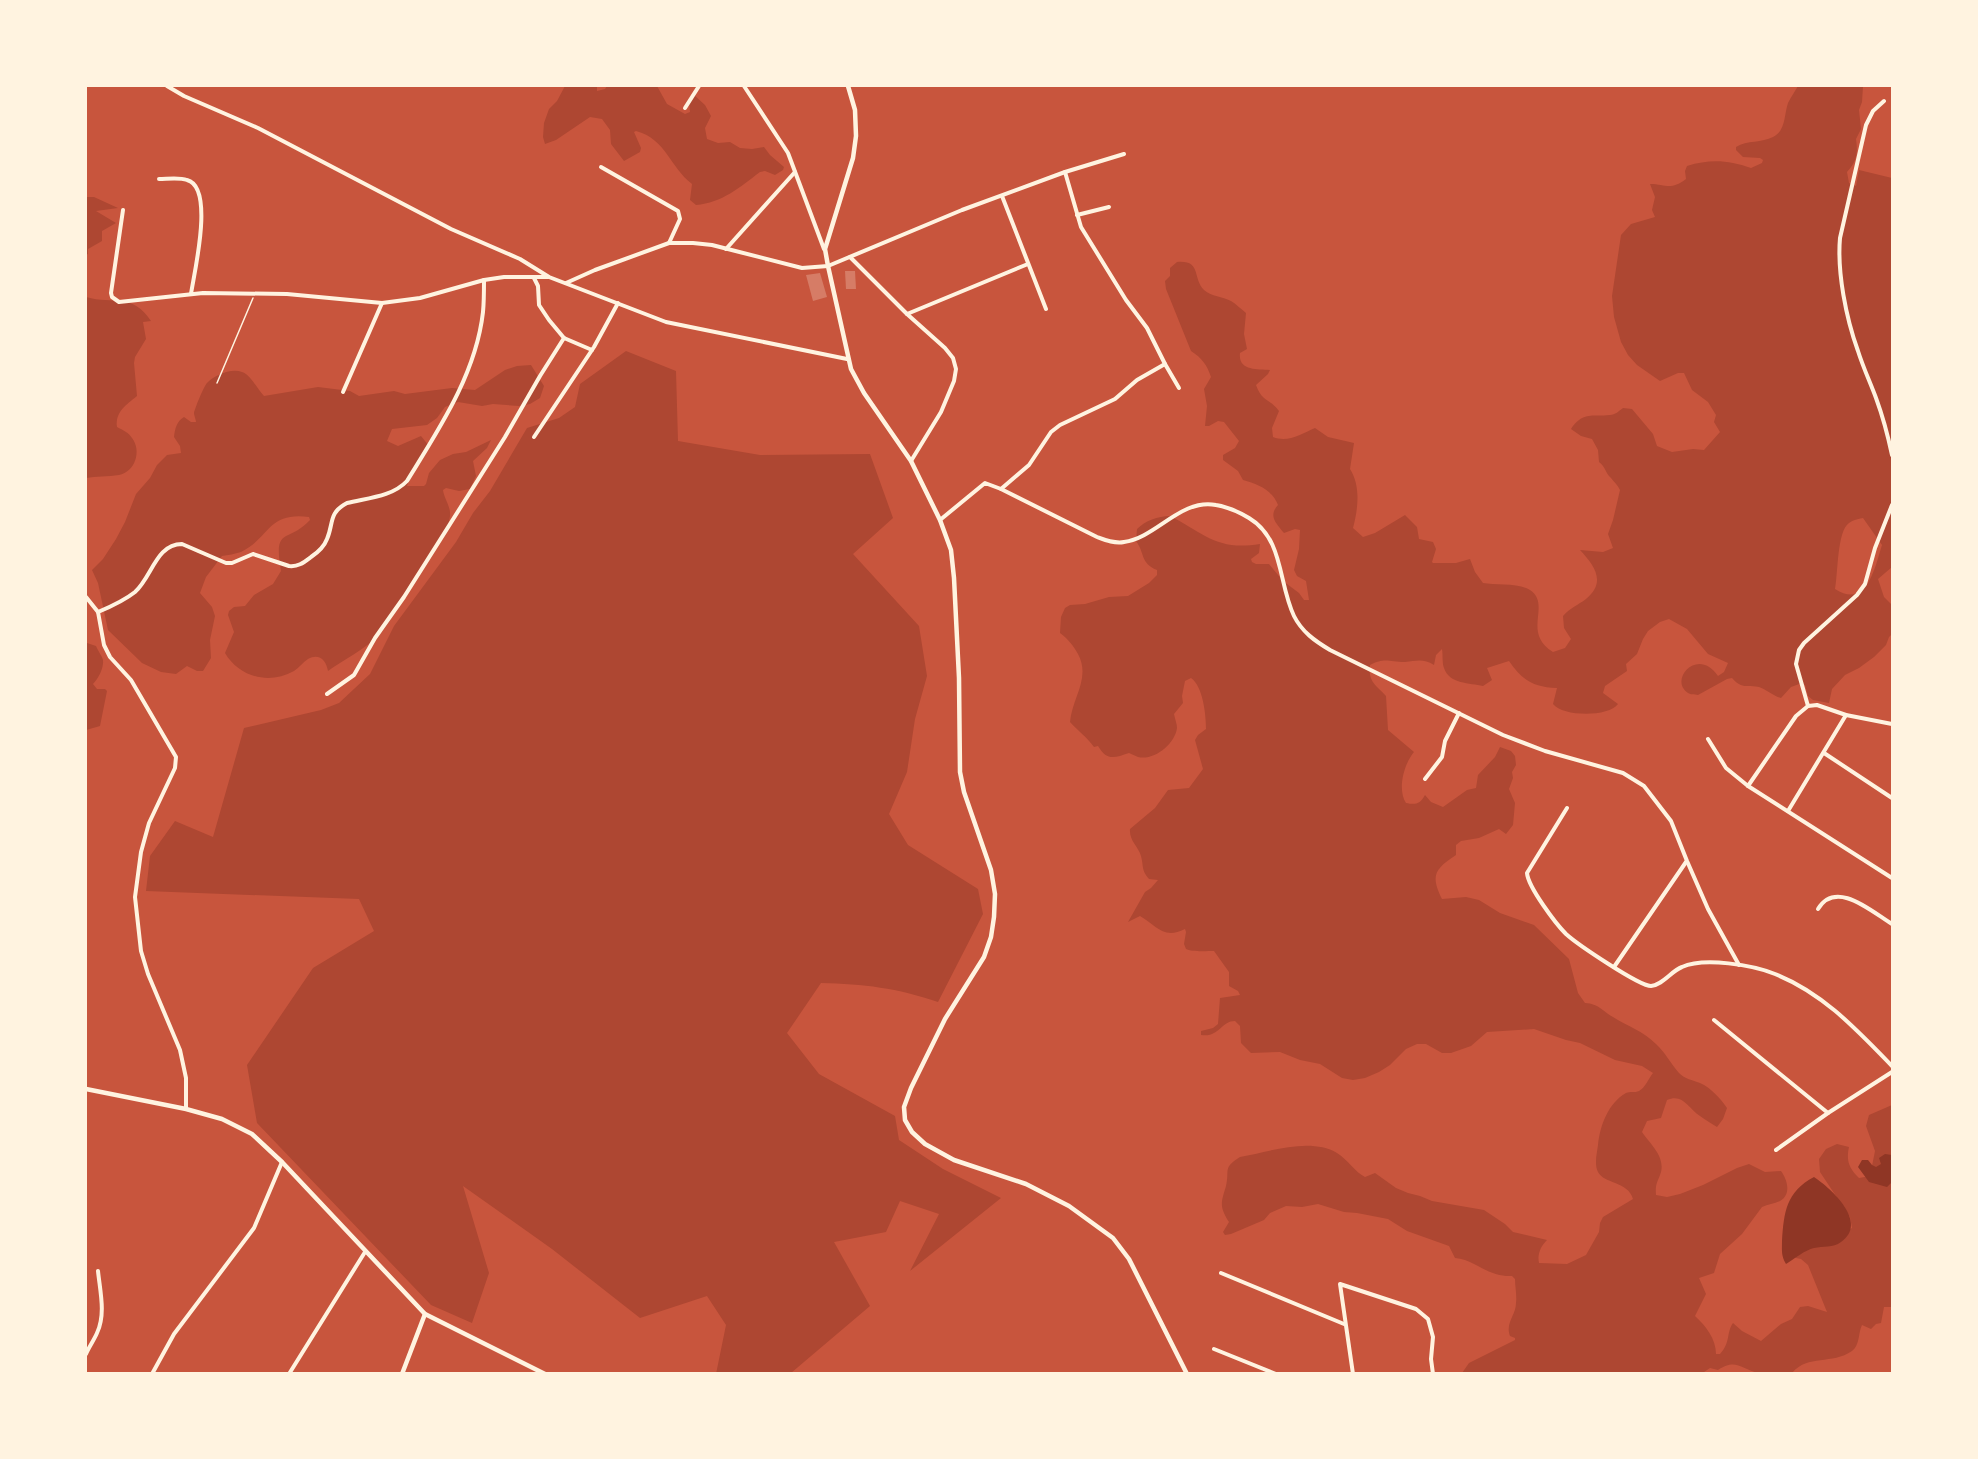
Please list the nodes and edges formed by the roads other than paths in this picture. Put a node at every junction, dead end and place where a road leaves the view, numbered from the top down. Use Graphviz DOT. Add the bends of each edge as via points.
graph roads {
  1 [pos="167,86"];
  2 [pos="699,86"];
  3 [pos="744,86"];
  4 [pos="848,86"];
  5 [pos="1884,101"];
  6 [pos="685,108"];
  7 [pos="1124,154"];
  8 [pos="601,167"];
  9 [pos="795,172"];
  10 [pos="1065,172"];
  11 [pos="159,179"];
  12 [pos="1002,196"];
  13 [pos="1109,207"];
  14 [pos="123,210"];
  15 [pos="1077,215"];
  16 [pos="669,243"];
  17 [pos="726,249"];
  18 [pos="825,249"];
  19 [pos="850,257"];
  20 [pos="1028,264"];
  21 [pos="828,266"];
  22 [pos="549,277"];
  23 [pos="534,278"];
  24 [pos="484,280"];
  25 [pos="565,283"];
  26 [pos="191,294"];
  27 [pos="382,303"];
  28 [pos="618,303"];
  29 [pos="1046,309"];
  30 [pos="907,314"];
  31 [pos="564,338"];
  32 [pos="592,350"];
  33 [pos="847,359"];
  34 [pos="1165,364"];
  35 [pos="1179,388"];
  36 [pos="344,392"];
  37 [pos="534,436"];
  38 [pos="1893,455"];
  39 [pos="910,461"];
  40 [pos="1001,489"];
  41 [pos="1893,505"];
  42 [pos="940,520"];
  43 [pos="86,597"];
  44 [pos="98,612"];
  45 [pos="327,694"];
  46 [pos="1808,706"];
  47 [pos="1459,713"];
  48 [pos="1846,715"];
  49 [pos="1893,724"];
  50 [pos="1708,739"];
  51 [pos="1824,753"];
  52 [pos="1425,779"];
  53 [pos="1748,786"];
  54 [pos="1893,798"];
  55 [pos="1567,808"];
  56 [pos="1788,810"];
  57 [pos="1687,861"];
  58 [pos="1893,878"];
  59 [pos="1818,909"];
  60 [pos="1893,924"];
  61 [pos="1739,966"];
  62 [pos="1614,967"];
  63 [pos="1714,1020"];
  64 [pos="1893,1066"];
  65 [pos="1893,1072"];
  66 [pos="86,1089"];
  67 [pos="186,1109"];
  68 [pos="1828,1113"];
  69 [pos="1776,1150"];
  70 [pos="282,1162"];
  71 [pos="365,1252"];
  72 [pos="98,1271"];
  73 [pos="1221,1273"];
  74 [pos="425,1314"];
  75 [pos="1345,1324"];
  76 [pos="1214,1349"];
  77 [pos="86,1354"];
  78 [pos="152,1374"];
  79 [pos="289,1374"];
  80 [pos="402,1374"];
  81 [pos="545,1374"];
  82 [pos="1186,1374"];
  83 [pos="1276,1374"];
  84 [pos="1353,1374"];
  85 [pos="1432,1374"];
  1 -- 22 [label="street" via="258,128 451,229 520,259"];
  2 -- 6 [label="street"];
  3 -- 9 [label="street" via="788,153"];
  4 -- 18 [label="street" via="855,110 853,158"];
  5 -- 38 [label="street" via="1873,111 1866,126 1839,250 1850,324"];
  7 -- 10 [label="street"];
  8 -- 16 [label="street" via="678,211 680,219"];
  9 -- 17 [label="street"];
  9 -- 18 [label="street"];
  10 -- 12 [label="street"];
  10 -- 15 [label="street"];
  11 -- 26 [label="street" via="187,179 201,199"];
  12 -- 19 [label="street"];
  12 -- 20 [label="street"];
  13 -- 15 [label="street"];
  14 -- 26 [label="street" via="112,297 119,302"];
  15 -- 34 [label="street" via="1103,265 1152,336"];
  16 -- 17 [label="street"];
  16 -- 25 [label="street"];
  17 -- 21 [label="street" via="802,268"];
  18 -- 21 [label="street"];
  19 -- 21 [label="street"];
  19 -- 30 [label="street"];
  20 -- 29 [label="street"];
  20 -- 30 [label="street"];
  21 -- 33 [label="street"];
  22 -- 23 [label="street"];
  22 -- 25 [label="street"];
  23 -- 24 [label="street"];
  23 -- 31 [label="street" via="539,305"];
  24 -- 27 [label="street" via="420,298"];
  24 -- 44 [label="street" via="483,313 464,377 447,416 401,487 340,506 333,514 324,545 301,565 289,566 253,554 226,563 175,544 162,552 136,591"];
  25 -- 28 [label="street"];
  26 -- 27 [label="street" via="287,294"];
  27 -- 36 [label="street"];
  28 -- 32 [label="street"];
  28 -- 33 [label="street" via="674,323"];
  30 -- 39 [label="street" via="945,348 956,369 940,412"];
  31 -- 32 [label="street"];
  31 -- 45 [label="street" via="354,675"];
  32 -- 37 [label="street"];
  33 -- 39 [label="street" via="864,393"];
  34 -- 35 [label="street"];
  34 -- 40 [label="street" via="1115,399 1060,425 1029,465"];
  39 -- 42 [label="street"];
  40 -- 42 [label="street" via="985,483"];
  40 -- 47 [label="street" via="1097,537 1123,543 1203,504 1237,511 1268,534 1294,616 1313,639"];
  41 -- 46 [label="street" via="1865,584 1799,650 1796,664"];
  42 -- 82 [label="street" via="951,550 954,578 960,772 991,870 994,917 984,957 945,1018 910,1088 905,1120 925,1144 954,1160 1035,1189 1069,1206 1113,1238 1129,1259"];
  43 -- 44 [label="street"];
  44 -- 67 [label="street" via="110,657 131,680 177,762 149,823 135,897 141,951 180,1050 186,1078"];
  46 -- 48 [label="street" via="1817,705"];
  46 -- 53 [label="street" via="1796,716"];
  47 -- 52 [label="street" via="1442,757"];
  47 -- 57 [label="street" via="1545,752 1623,773 1644,786 1671,821"];
  48 -- 49 [label="street"];
  48 -- 51 [label="street"];
  50 -- 53 [label="street" via="1726,768"];
  51 -- 54 [label="street"];
  51 -- 56 [label="street"];
  53 -- 56 [label="street"];
  55 -- 62 [label="street" via="1527,878 1567,935"];
  56 -- 58 [label="street"];
  57 -- 61 [label="street"];
  57 -- 62 [label="street"];
  59 -- 60 [label="street" via="1831,896 1841,896"];
  61 -- 62 [label="street" via="1694,963 1651,986"];
  61 -- 64 [label="street" via="1774,974 1804,989 1837,1011"];
  63 -- 68 [label="street"];
  65 -- 68 [label="street"];
  66 -- 67 [label="street"];
  67 -- 70 [label="street" via="235,1124"];
  68 -- 69 [label="street"];
  70 -- 71 [label="street"];
  70 -- 78 [label="street" via="254,1228 174,1334"];
  71 -- 74 [label="street"];
  71 -- 79 [label="street"];
  72 -- 77 [label="street" via="102,1313"];
  73 -- 75 [label="street"];
  74 -- 80 [label="street"];
  74 -- 81 [label="street"];
  75 -- 84 [label="street"];
  75 -- 85 [label="street" via="1340,1284 1416,1309 1428,1319 1433,1337"];
  76 -- 83 [label="street"];
}
